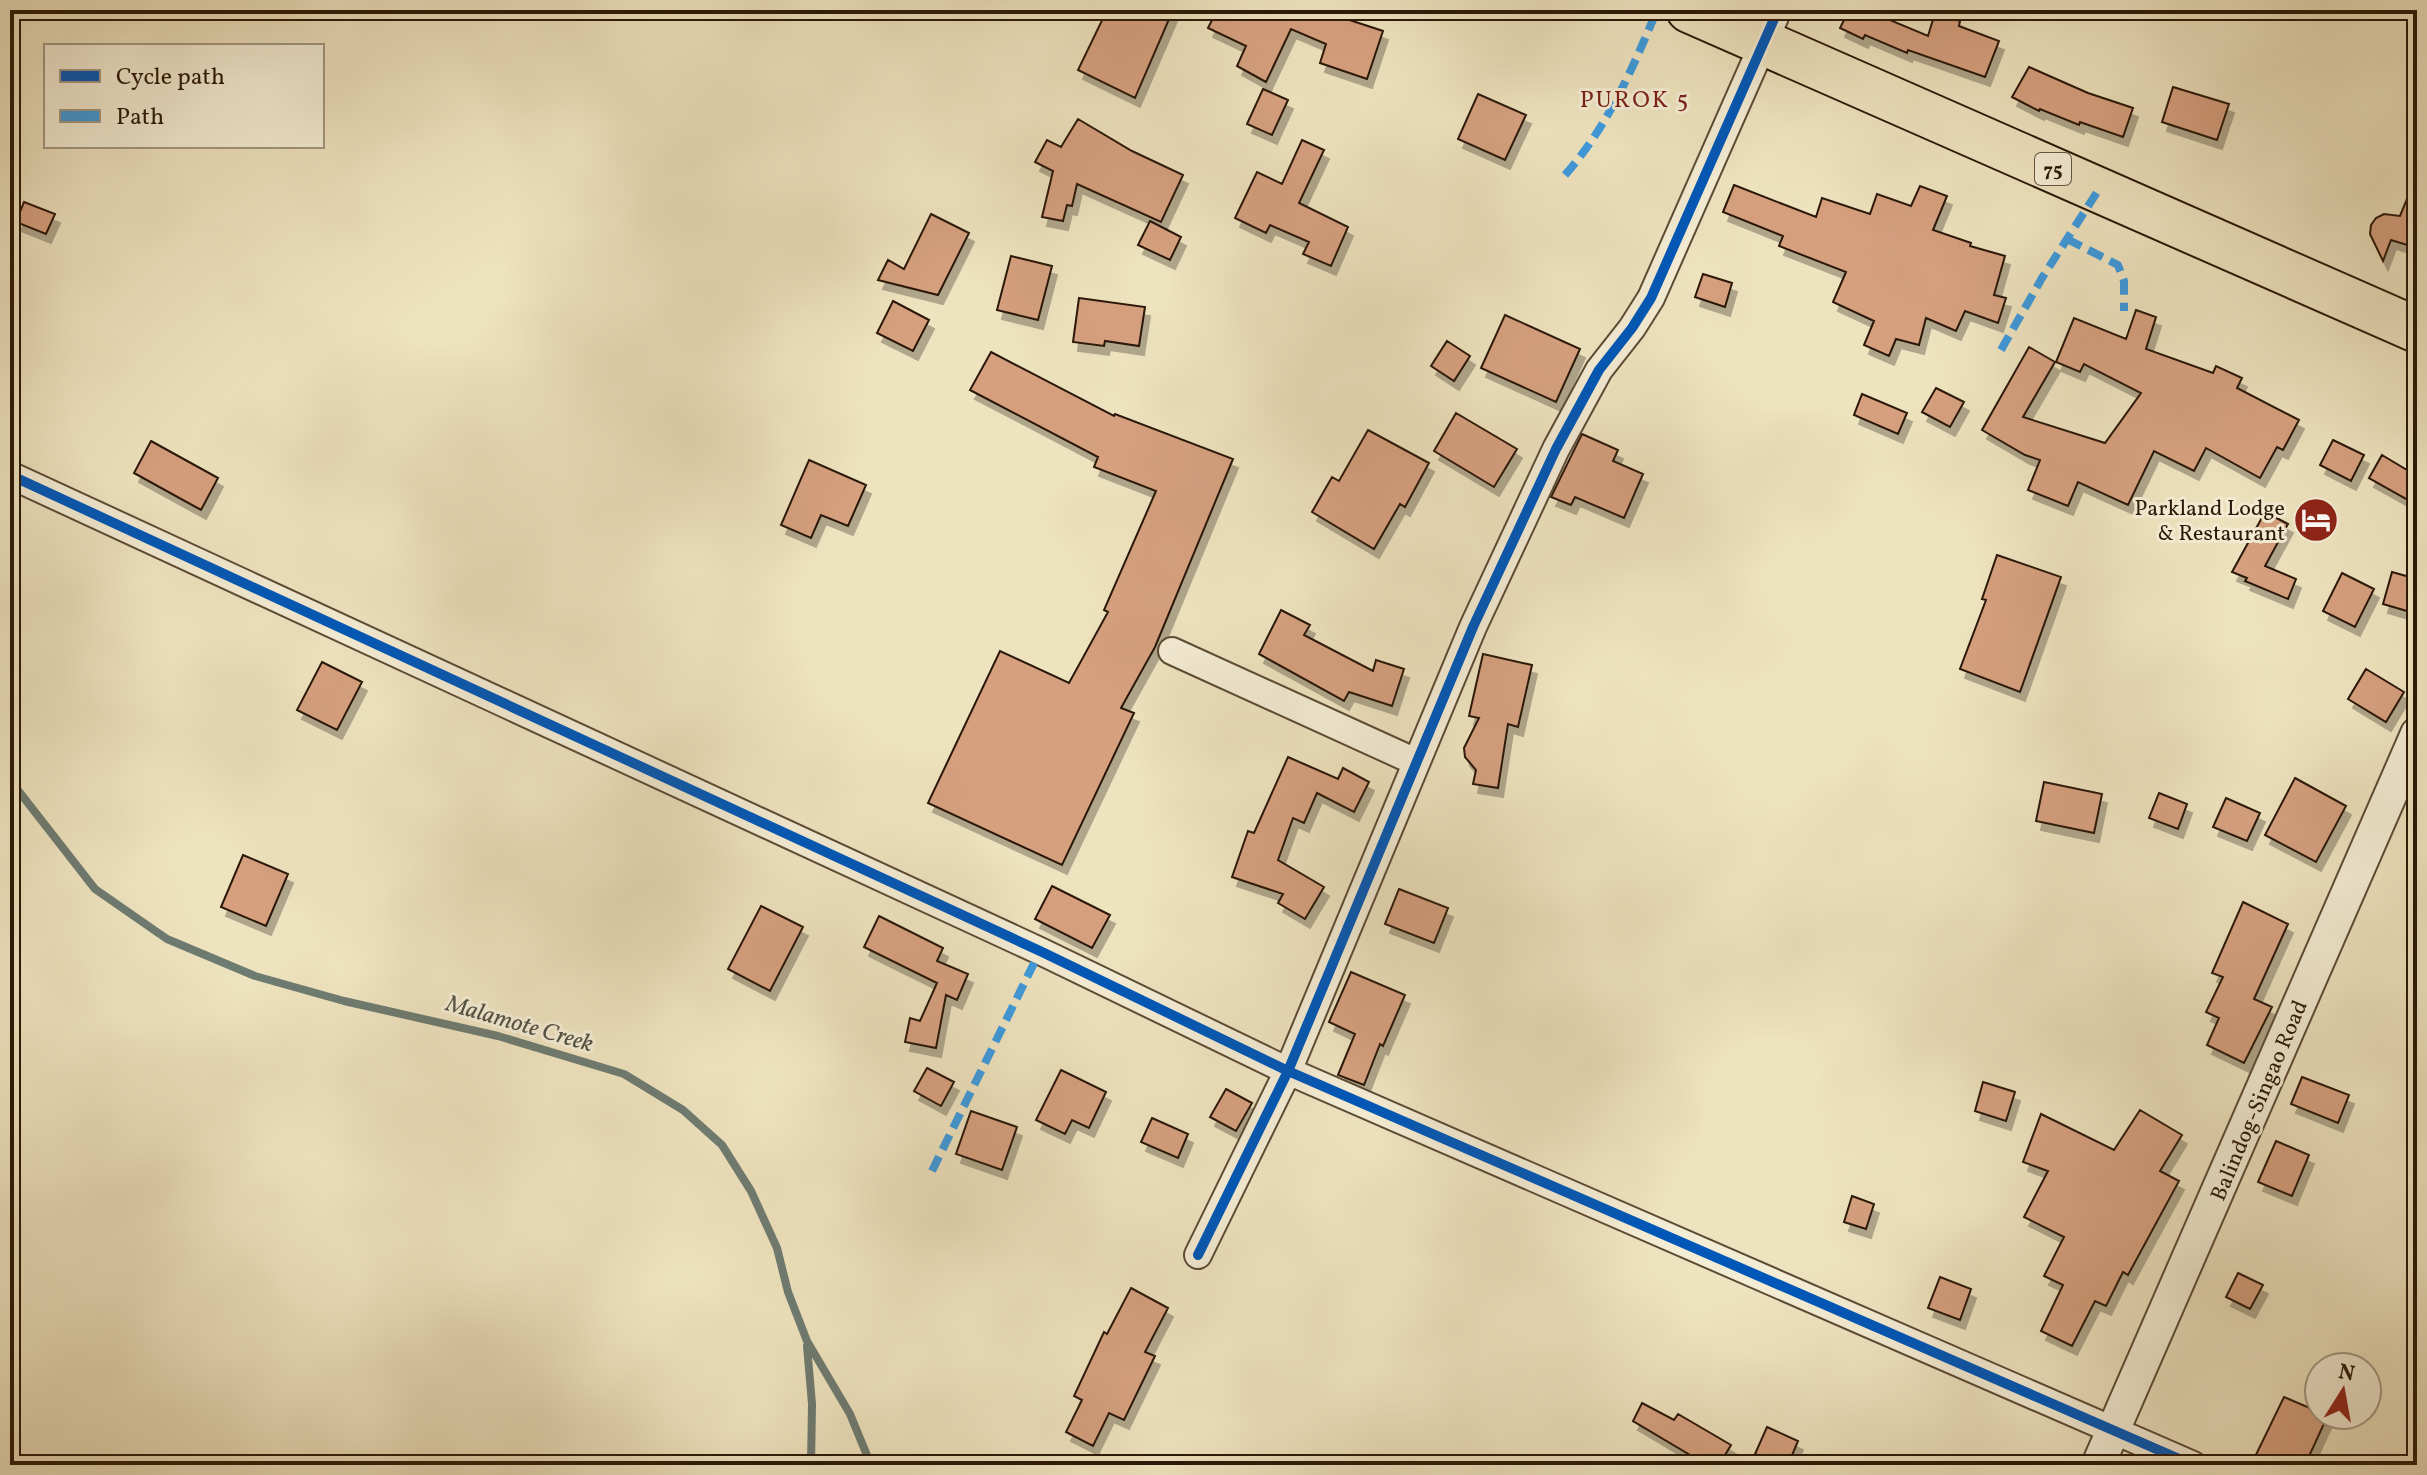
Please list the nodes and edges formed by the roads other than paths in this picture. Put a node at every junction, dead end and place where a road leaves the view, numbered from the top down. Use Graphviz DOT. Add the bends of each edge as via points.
graph roads {
  1 [pos="1689,10"];
  2 [pos="1770,26"];
  3 [pos="2417,330"];
  4 [pos="10,475"];
  5 [pos="1172,651"];
  6 [pos="2417,734"];
  7 [pos="1416,762"];
  8 [pos="1288,1071"];
  9 [pos="1198,1255"];
  10 [pos="2113,1431"];
  11 [pos="2098,1465"];
  12 [pos="2193,1465"];
  1 -- 2 [label="highway, 75"];
  2 -- 3 [label="highway, 75"];
  2 -- 7 [label="street" via="1651,298 1599,370 1556,449"];
  4 -- 8 [label="street"];
  5 -- 7 [label="street"];
  6 -- 10 [label="street, Balindog-Singao Road"];
  7 -- 8 [label="street"];
  8 -- 9 [label="street"];
  8 -- 10 [label="street"];
  10 -- 11 [label="street, Balindog-Singao Road"];
  10 -- 12 [label="street"];
}
